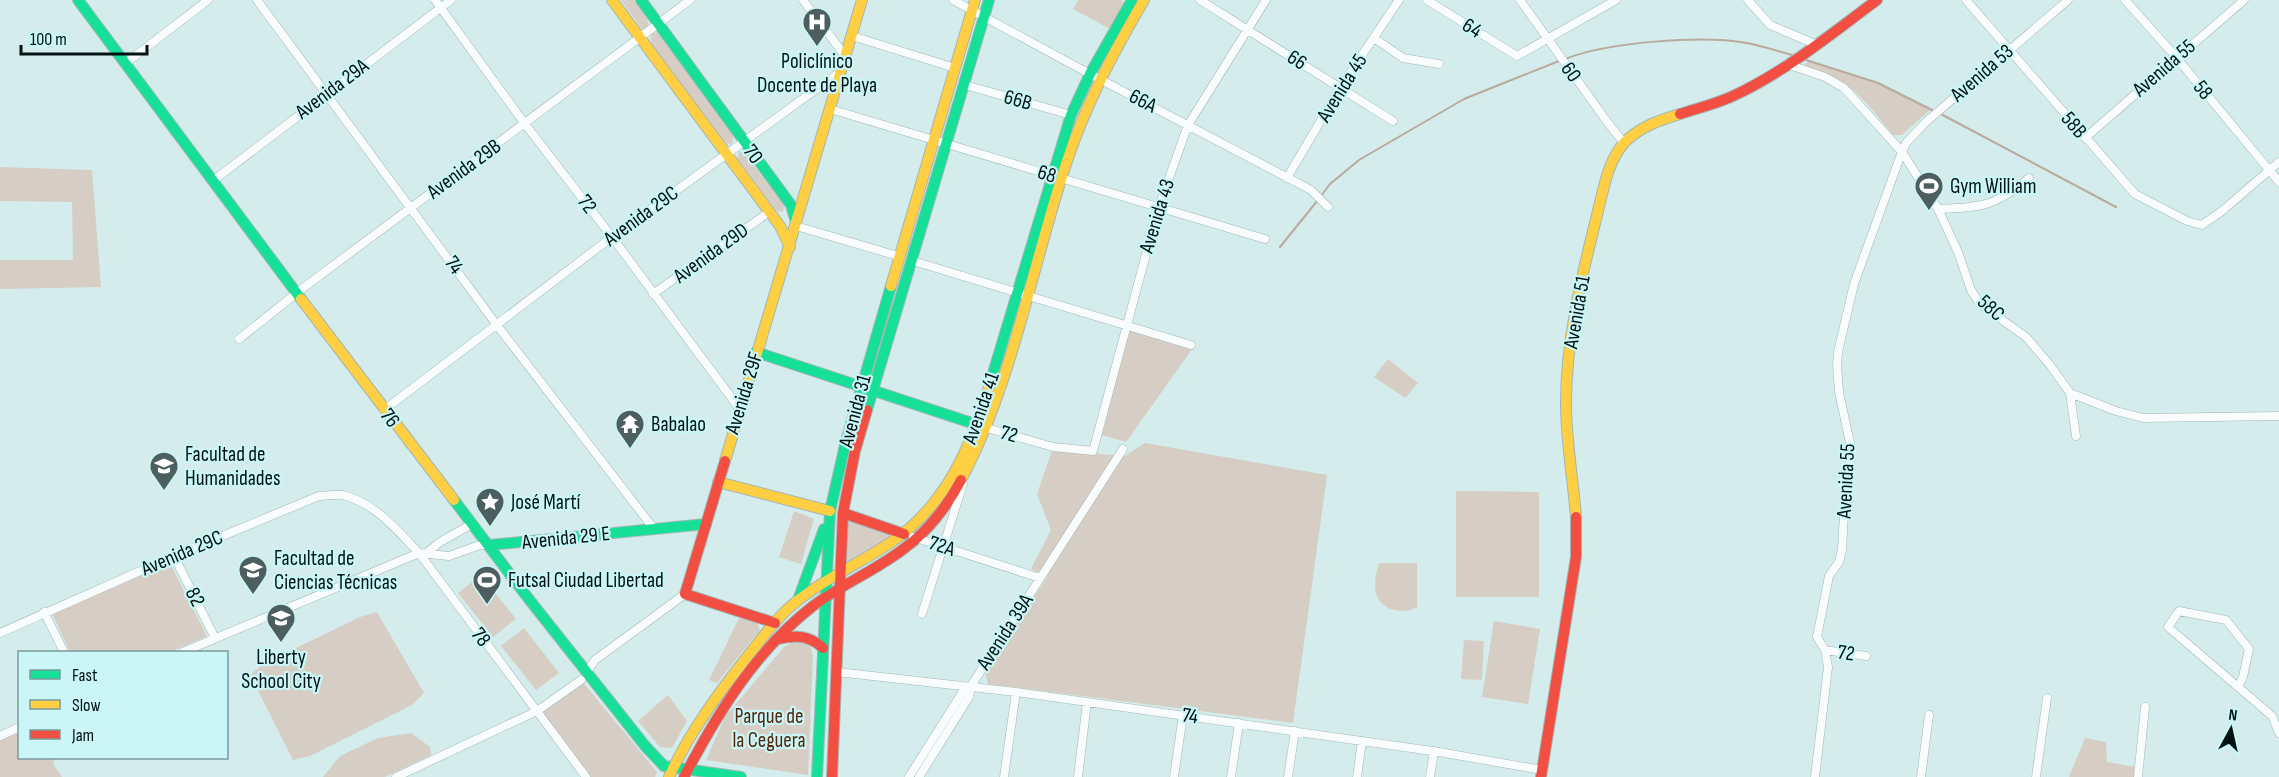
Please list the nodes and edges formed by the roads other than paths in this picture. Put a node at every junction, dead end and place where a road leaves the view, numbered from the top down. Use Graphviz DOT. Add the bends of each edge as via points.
graph roads {
  1 [pos="78,0"];
  2 [pos="208,0"];
  3 [pos="257,0"];
  4 [pos="435,0"];
  5 [pos="451,0"];
  6 [pos="612,0"];
  7 [pos="641,0"];
  8 [pos="690,0"];
  9 [pos="803,0"];
  10 [pos="862,0"];
  11 [pos="953,0"];
  12 [pos="989,0"];
  13 [pos="1132,0"];
  14 [pos="1144,0"];
  15 [pos="1200,0"];
  16 [pos="1266,0"];
  17 [pos="1399,0"];
  18 [pos="1427,0"];
  19 [pos="1520,0"];
  20 [pos="1616,0"];
  21 [pos="1748,0"];
  22 [pos="1877,0"];
  23 [pos="1966,0"];
  24 [pos="2068,0"];
  25 [pos="2125,0"];
  26 [pos="2244,0"];
  27 [pos="974,5"];
  28 [pos="441,8"];
  29 [pos="984,16"];
  30 [pos="658,24"];
  31 [pos="1248,29"];
  32 [pos="852,36"];
  33 [pos="639,37"];
  34 [pos="1374,38"];
  35 [pos="1548,38"];
  36 [pos="1811,47"];
  37 [pos="2008,50"];
  38 [pos="846,57"];
  39 [pos="2176,57"];
  40 [pos="126,63"];
  41 [pos="1439,64"];
  42 [pos="1787,64"];
  43 [pos="955,68"];
  44 [pos="842,71"];
  45 [pos="1094,76"];
  46 [pos="965,85"];
  47 [pos="1340,88"];
  48 [pos="326,93"];
  49 [pos="830,109"];
  50 [pos="1071,116"];
  51 [pos="1394,122"];
  52 [pos="525,124"];
  53 [pos="1188,125"];
  54 [pos="2085,138"];
  55 [pos="934,140"];
  56 [pos="744,142"];
  57 [pos="1624,143"];
  58 [pos="947,144"];
  59 [pos="1902,152"];
  60 [pos="726,155"];
  61 [pos="2279,162"];
  62 [pos="2269,170"];
  63 [pos="1057,177"];
  64 [pos="1287,178"];
  65 [pos="2029,178"];
  66 [pos="214,180"];
  67 [pos="2279,182"];
  68 [pos="1159,206"];
  69 [pos="1328,207"];
  70 [pos="412,208"];
  71 [pos="1938,209"];
  72 [pos="769,212"];
  73 [pos="780,226"];
  74 [pos="796,226"];
  75 [pos="612,237"];
  76 [pos="1265,239"];
  77 [pos="790,247"];
  78 [pos="898,256"];
  79 [pos="913,261"];
  80 [pos="297,293"];
  81 [pos="653,294"];
  82 [pos="1024,294"];
  83 [pos="496,324"];
  84 [pos="1125,325"];
  85 [pos="239,339"];
  86 [pos="1191,345"];
  87 [pos="756,352"];
  88 [pos="861,387"];
  89 [pos="873,391"];
  90 [pos="2070,393"];
  91 [pos="739,408"];
  92 [pos="384,410"];
  93 [pos="2279,416"];
  94 [pos="983,426"];
  95 [pos="2076,436"];
  96 [pos="1123,449"];
  97 [pos="1093,451"];
  98 [pos="966,474"];
  99 [pos="718,482"];
  100 [pos="367,504"];
  101 [pos="830,511"];
  102 [pos="843,513"];
  103 [pos="472,524"];
  104 [pos="705,524"];
  105 [pos="654,529"];
  106 [pos="904,534"];
  107 [pos="917,538"];
  108 [pos="489,545"];
  109 [pos="944,546"];
  110 [pos="428,552"];
  111 [pos="419,553"];
  112 [pos="174,556"];
  113 [pos="840,572"];
  114 [pos="1040,578"];
  115 [pos="827,581"];
  116 [pos="840,588"];
  117 [pos="685,594"];
  118 [pos="825,598"];
  119 [pos="797,601"];
  120 [pos="44,612"];
  121 [pos="921,614"];
  122 [pos="775,623"];
  123 [pos="0,633"];
  124 [pos="215,638"];
  125 [pos="778,639"];
  126 [pos="824,648"];
  127 [pos="1825,650"];
  128 [pos="64,651"];
  129 [pos="185,651"];
  130 [pos="1866,656"];
  131 [pos="837,672"];
  132 [pos="584,676"];
  133 [pos="971,686"];
  134 [pos="2238,687"];
  135 [pos="1016,692"];
  136 [pos="2047,698"];
  137 [pos="1087,702"];
  138 [pos="2145,707"];
  139 [pos="537,711"];
  140 [pos="1183,716"];
  141 [pos="1929,716"];
  142 [pos="2276,716"];
  143 [pos="1239,723"];
  144 [pos="18,728"];
  145 [pos="1295,731"];
  146 [pos="2279,733"];
  147 [pos="0,736"];
  148 [pos="1362,741"];
  149 [pos="1434,751"];
  150 [pos="671,773"];
  151 [pos="1541,773"];
  152 [pos="685,774"];
  153 [pos="396,777"];
  154 [pos="586,777"];
  155 [pos="741,777"];
  156 [pos="817,777"];
  157 [pos="832,777"];
  158 [pos="909,777"];
  159 [pos="918,777"];
  160 [pos="1004,777"];
  161 [pos="1078,777"];
  162 [pos="1174,777"];
  163 [pos="1231,777"];
  164 [pos="1288,777"];
  165 [pos="1357,777"];
  166 [pos="1430,777"];
  167 [pos="1815,777"];
  168 [pos="1921,777"];
  169 [pos="2036,777"];
  170 [pos="2138,777"];
  1 -- 40 [label="main road, 76"];
  2 -- 40 [label="street"];
  3 -- 48 [label="street, 74"];
  4 -- 28 [label="street, 72"];
  5 -- 28 [label="street, Avenida 29A"];
  6 -- 33 [label="main road, 70"];
  7 -- 30 [label="main road, 70"];
  8 -- 30 [label="street, Avenida 29B"];
  9 -- 38 [label="street"];
  10 -- 32 [label="main road"];
  11 -- 27 [label="street, 66A"];
  12 -- 29 [label="main road, Avenida 31"];
  13 -- 45 [label="main road, Avenida 41"];
  14 -- 45 [label="main road, Avenida 41"];
  15 -- 31 [label="street, 66"];
  16 -- 31 [label="street, Avenida 43"];
  17 -- 34 [label="street, Avenida 45"];
  18 -- 35 [label="street, 64" via="1517,56"];
  19 -- 35 [label="street, 60"];
  20 -- 35 [label="street"];
  21 -- 36 [label="street" via="1770,25"];
  22 -- 36 [label="main road, Avenida 51"];
  23 -- 37 [label="street, 58B"];
  24 -- 37 [label="street, Avenida 53"];
  25 -- 39 [label="street, 58"];
  26 -- 39 [label="street, Avenida 55"];
  27 -- 29 [label="street, 66A"];
  27 -- 43 [label="main road, Avenida 31"];
  28 -- 48 [label="street, Avenida 29A"];
  28 -- 52 [label="street, 72"];
  29 -- 45 [label="street, 66A"];
  29 -- 46 [label="main road, Avenida 31"];
  30 -- 33 [label="street, Avenida 29B"];
  30 -- 56 [label="main road, 70"];
  31 -- 47 [label="street, 66"];
  31 -- 53 [label="street, Avenida 43"];
  32 -- 38 [label="main road"];
  32 -- 43 [label="street"];
  33 -- 52 [label="street, Avenida 29B"];
  33 -- 60 [label="main road, 70"];
  34 -- 41 [label="street" via="1403,58"];
  34 -- 47 [label="street, Avenida 45"];
  35 -- 57 [label="street, 60"];
  36 -- 42 [label="main road, Avenida 51"];
  37 -- 54 [label="street, 58B"];
  37 -- 59 [label="street, Avenida 53" via="1927,121"];
  38 -- 44 [label="main road"];
  39 -- 54 [label="street, Avenida 55"];
  39 -- 62 [label="street, 58"];
  40 -- 66 [label="main road, 76"];
  42 -- 57 [label="main road, Avenida 51" via="1735,95 1651,125"];
  42 -- 59 [label="street, 58C" via="1844,88"];
  43 -- 55 [label="main road, Avenida 31"];
  44 -- 49 [label="main road, Avenida 29F"];
  44 -- 56 [label="street, Avenida 29C"];
  45 -- 50 [label="main road, Avenida 41"];
  45 -- 53 [label="street, 66A"];
  45 -- 63 [label="main road, Avenida 41"];
  46 -- 50 [label="street, 66B"];
  46 -- 58 [label="main road, Avenida 31"];
  47 -- 51 [label="street, 66"];
  47 -- 64 [label="street, Avenida 45"];
  48 -- 66 [label="street, Avenida 29A"];
  48 -- 70 [label="street, 74"];
  49 -- 55 [label="street, 68"];
  49 -- 74 [label="main road, Avenida 29F"];
  50 -- 63 [label="main road, Avenida 41"];
  52 -- 70 [label="street, Avenida 29B"];
  52 -- 75 [label="street, 72"];
  53 -- 64 [label="street, 66A"];
  53 -- 68 [label="street, Avenida 43"];
  54 -- 62 [label="street, 58B" via="2135,194 2202,225"];
  55 -- 58 [label="street, 68"];
  55 -- 78 [label="main road, Avenida 31"];
  56 -- 60 [label="street, Avenida 29C"];
  56 -- 74 [label="main road, 70" via="791,205"];
  57 -- 151 [label="main road, Avenida 51" via="1608,175 1571,337 1566,406 1578,534"];
  58 -- 63 [label="street, 68"];
  58 -- 79 [label="main road, Avenida 31"];
  59 -- 71 [label="street, 58C"];
  59 -- 127 [label="street, Avenida 55" via="1854,284 1838,352 1839,392 1850,443 1850,464 1842,550 1829,576 1817,637"];
  60 -- 72 [label="main road, 70"];
  60 -- 75 [label="street, Avenida 29C"];
  61 -- 62 [label="street"];
  62 -- 67 [label="street, 58"];
  63 -- 68 [label="street, 68"];
  63 -- 82 [label="main road, Avenida 41"];
  64 -- 69 [label="street, 66A" via="1311,189"];
  65 -- 71 [label="street" via="1990,204"];
  66 -- 80 [label="main road, 76"];
  68 -- 76 [label="street, 68"];
  68 -- 84 [label="street, Avenida 43"];
  70 -- 80 [label="street, Avenida 29B"];
  70 -- 83 [label="street, 74"];
  71 -- 90 [label="street, 58C" via="1981,305 2026,337"];
  72 -- 73 [label="main road, 70"];
  72 -- 81 [label="street, Avenida 29D"];
  73 -- 74 [label="main road"];
  73 -- 77 [label="main road, 70"];
  74 -- 77 [label="main road, Avenida 29F"];
  74 -- 78 [label="street"];
  75 -- 81 [label="street, 72"];
  75 -- 83 [label="street, Avenida 29C"];
  77 -- 87 [label="main road, Avenida 29F"];
  78 -- 88 [label="main road, Avenida 31"];
  79 -- 82 [label="street"];
  79 -- 89 [label="main road, Avenida 31"];
  80 -- 85 [label="street, Avenida 29B"];
  80 -- 92 [label="main road, 76"];
  81 -- 91 [label="street, 72"];
  82 -- 84 [label="street"];
  82 -- 94 [label="main road, Avenida 41"];
  83 -- 92 [label="street, Avenida 29C"];
  83 -- 105 [label="street, 74"];
  84 -- 86 [label="street"];
  84 -- 97 [label="street, Avenida 43"];
  87 -- 88 [label="main road, 72"];
  87 -- 91 [label="main road, Avenida 29F"];
  88 -- 89 [label="main road, 72"];
  88 -- 101 [label="main road, Avenida 31"];
  89 -- 94 [label="main road, 72"];
  89 -- 102 [label="main road, Avenida 31" via="855,451"];
  90 -- 93 [label="street" via="2143,418"];
  90 -- 95 [label="street"];
  91 -- 99 [label="main road, Avenida 29F"];
  92 -- 103 [label="main road, 76"];
  94 -- 97 [label="street, 72" via="1053,447"];
  94 -- 98 [label="main road, Avenida 41"];
  94 -- 106 [label="main road, Avenida 41" via="946,486"];
  96 -- 114 [label="street, Avenida 39A"];
  98 -- 107 [label="main road, Avenida 41"];
  98 -- 109 [label="street"];
  99 -- 101 [label="main road"];
  99 -- 104 [label="main road, Avenida 29F"];
  100 -- 111 [label="street, 78"];
  100 -- 112 [label="street, Avenida 29C" via="342,495 319,496"];
  101 -- 115 [label="main road, Avenida 31"];
  101 -- 119 [label="main road"];
  102 -- 106 [label="main road, 72A"];
  102 -- 113 [label="main road, Avenida 31"];
  103 -- 108 [label="main road, 76"];
  103 -- 110 [label="street, Avenida 29 E"];
  104 -- 105 [label="main road, Avenida 29 E"];
  104 -- 117 [label="main road, Avenida 29F"];
  105 -- 108 [label="main road, Avenida 29 E"];
  106 -- 107 [label="street, 72A"];
  106 -- 113 [label="main road, Avenida 41"];
  107 -- 109 [label="street, 72A"];
  107 -- 116 [label="main road, Avenida 41"];
  108 -- 110 [label="street, Avenida 29 E" via="480,544 449,555"];
  108 -- 132 [label="main road, 76"];
  109 -- 114 [label="street, 72A"];
  109 -- 121 [label="street"];
  110 -- 111 [label="street, Avenida 29 E"];
  111 -- 124 [label="street, Avenida 29 E"];
  111 -- 139 [label="street, 78"];
  112 -- 120 [label="street, Avenida 29C"];
  112 -- 124 [label="street, 82"];
  113 -- 115 [label="main road, Avenida 41"];
  113 -- 116 [label="main road, Avenida 31"];
  114 -- 133 [label="street, Avenida 39A"];
  115 -- 118 [label="main road"];
  115 -- 119 [label="main road"];
  116 -- 118 [label="main road"];
  116 -- 131 [label="main road"];
  117 -- 122 [label="main road"];
  117 -- 132 [label="street" via="595,660"];
  118 -- 125 [label="main road"];
  118 -- 126 [label="main road"];
  119 -- 122 [label="main road"];
  120 -- 123 [label="street, Avenida 29C"];
  120 -- 128 [label="street"];
  122 -- 150 [label="main road" via="709,705"];
  124 -- 129 [label="street, Avenida 29 E"];
  125 -- 126 [label="main road" via="807,636"];
  125 -- 152 [label="main road" via="742,680 711,725"];
  126 -- 156 [label="main road"];
  127 -- 130 [label="street, 72"];
  127 -- 167 [label="street, Avenida 55" via="1828,667"];
  131 -- 133 [label="street, 74"];
  131 -- 157 [label="main road"];
  132 -- 139 [label="street"];
  132 -- 150 [label="main road, 76"];
  133 -- 135 [label="street, 74"];
  133 -- 158 [label="street, Avenida 39A" via="962,693"];
  133 -- 159 [label="street, Avenida 39A" via="969,697"];
  134 -- 134 [label="street" via="2249,649 2244,642 2226,620 2179,611 2168,627"];
  134 -- 142 [label="street"];
  135 -- 137 [label="street, 74"];
  135 -- 160 [label="street"];
  136 -- 169 [label="street"];
  137 -- 140 [label="street, 74"];
  137 -- 161 [label="street"];
  138 -- 170 [label="street"];
  139 -- 153 [label="street"];
  139 -- 154 [label="street, 78"];
  140 -- 143 [label="street, 74"];
  140 -- 162 [label="street"];
  141 -- 168 [label="street"];
  142 -- 146 [label="street"];
  143 -- 145 [label="street, 74"];
  143 -- 163 [label="street"];
  144 -- 147 [label="street"];
  145 -- 148 [label="street, 74"];
  145 -- 164 [label="street"];
  148 -- 149 [label="street, 74"];
  148 -- 165 [label="street"];
  149 -- 151 [label="street, 74"];
  149 -- 166 [label="street"];
  150 -- 152 [label="main road, 76"];
  152 -- 155 [label="main road, 76"];
}
